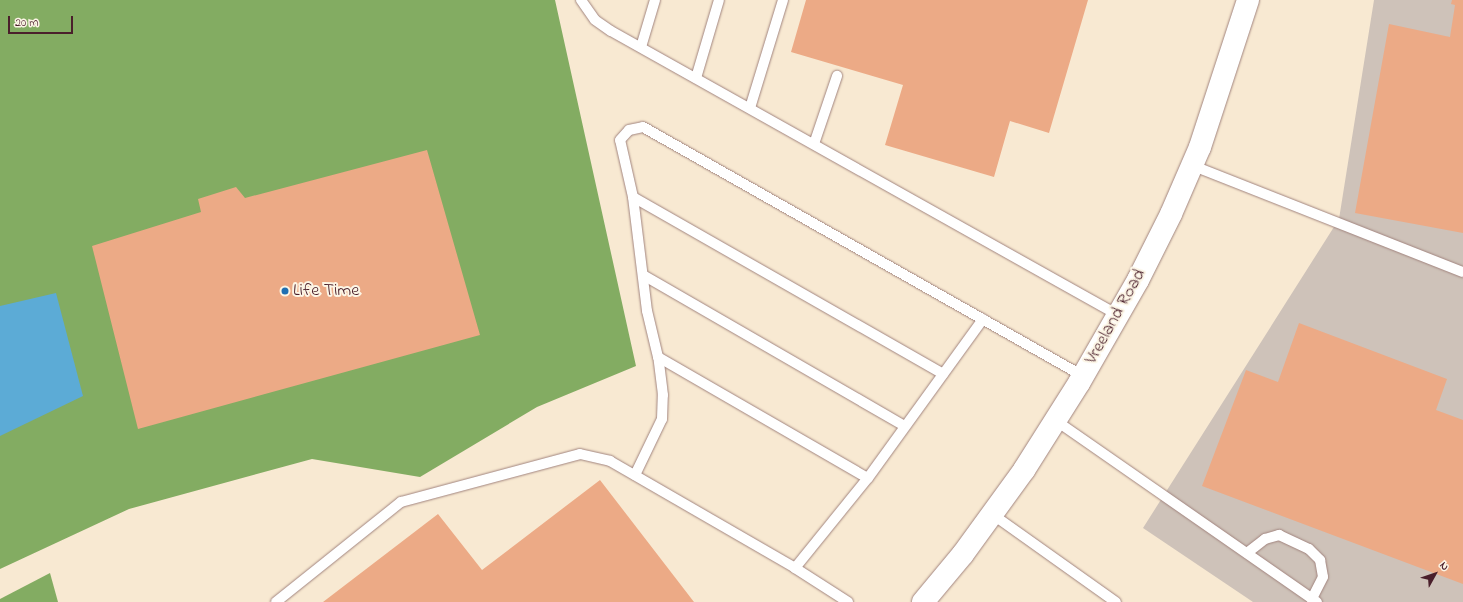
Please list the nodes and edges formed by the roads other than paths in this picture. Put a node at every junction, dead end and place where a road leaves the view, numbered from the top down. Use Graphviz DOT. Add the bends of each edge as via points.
graph roads {
  1 [pos="655,0"];
  2 [pos="719,0"];
  3 [pos="783,0"];
  4 [pos="1248,0"];
  5 [pos="584,2"];
  6 [pos="641,47"];
  7 [pos="837,76"];
  8 [pos="696,78"];
  9 [pos="750,108"];
  10 [pos="814,144"];
  11 [pos="1192,165"];
  12 [pos="633,197"];
  13 [pos="1463,272"];
  14 [pos="643,275"];
  15 [pos="1118,315"];
  16 [pos="983,319"];
  17 [pos="658,357"];
  18 [pos="943,374"];
  19 [pos="1084,376"];
  20 [pos="1056,420"];
  21 [pos="905,426"];
  22 [pos="635,475"];
  23 [pos="868,478"];
  24 [pos="992,514"];
  25 [pos="1247,553"];
  26 [pos="796,568"];
  27 [pos="1315,600"];
  28 [pos="276,602"];
  29 [pos="848,602"];
  30 [pos="923,602"];
  31 [pos="1116,602"];
  1 -- 6 [label="lane"];
  2 -- 8 [label="lane"];
  3 -- 9 [label="lane"];
  4 -- 11 [label="street, Vreeland Road" via="1234,49"];
  5 -- 6 [label="lane" via="595,20"];
  6 -- 8 [label="lane"];
  7 -- 10 [label="lane"];
  8 -- 9 [label="lane"];
  9 -- 10 [label="lane"];
  10 -- 15 [label="lane"];
  11 -- 13 [label="lane"];
  11 -- 15 [label="street, Vreeland Road" via="1171,214"];
  12 -- 14 [label="lane"];
  12 -- 16 [label="lane" via="620,140 629,130 643,127"];
  12 -- 18 [label="lane"];
  14 -- 17 [label="lane" via="647,311"];
  14 -- 21 [label="lane"];
  15 -- 19 [label="street, Vreeland Road"];
  16 -- 18 [label="lane"];
  16 -- 19 [label="lane"];
  17 -- 22 [label="lane" via="663,395 662,419"];
  17 -- 23 [label="lane"];
  18 -- 21 [label="lane"];
  19 -- 20 [label="street, Vreeland Road"];
  20 -- 24 [label="street, Vreeland Road"];
  20 -- 25 [label="lane"];
  21 -- 23 [label="lane"];
  22 -- 26 [label="lane"];
  22 -- 28 [label="lane" via="610,461 580,454 401,502"];
  23 -- 26 [label="lane"];
  24 -- 30 [label="street, Vreeland Road"];
  24 -- 31 [label="lane"];
  25 -- 27 [label="lane"];
  25 -- 27 [label="lane" via="1265,539 1279,536 1310,549 1320,560 1323,577"];
  26 -- 29 [label="lane"];
}
